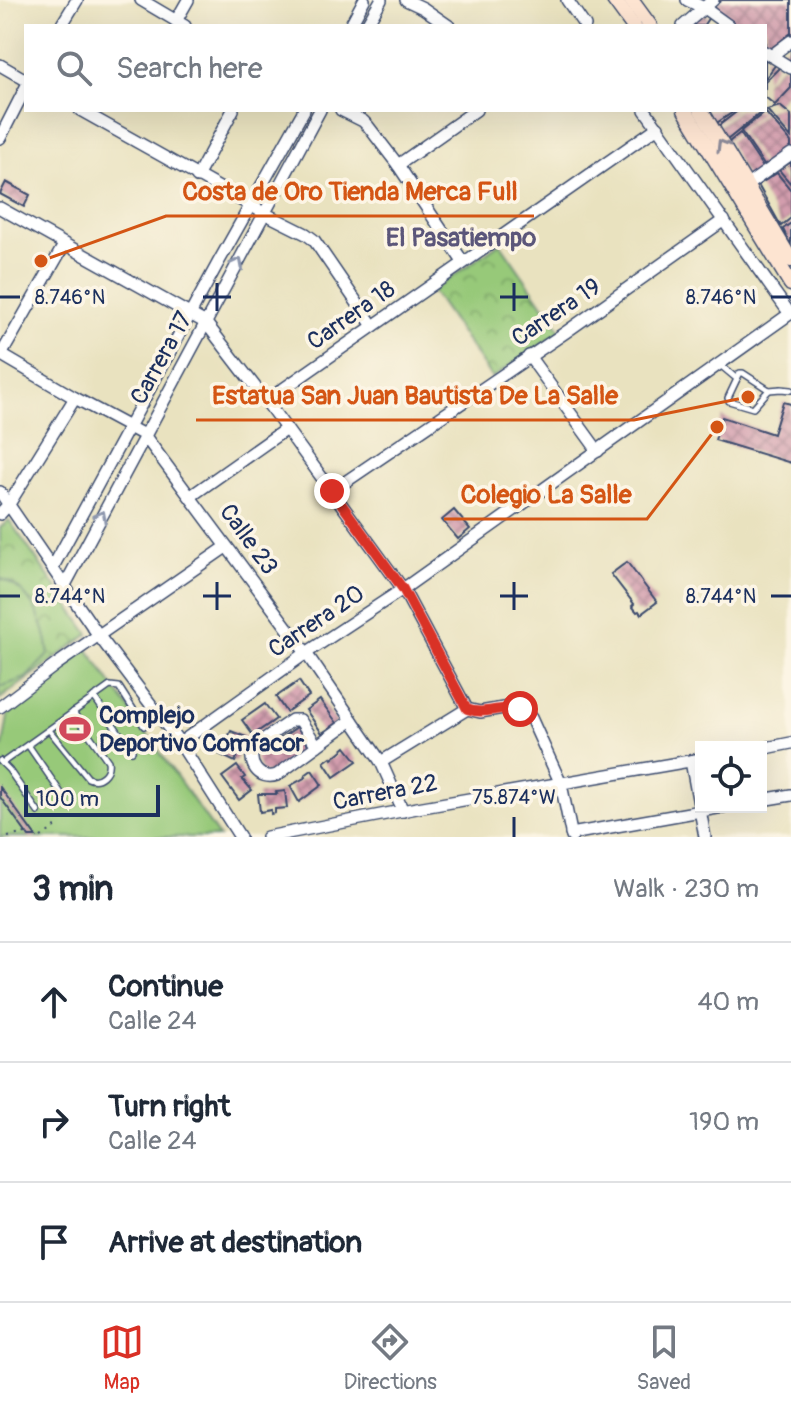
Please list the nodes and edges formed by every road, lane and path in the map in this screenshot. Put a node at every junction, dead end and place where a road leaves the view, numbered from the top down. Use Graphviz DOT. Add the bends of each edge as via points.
graph roads {
  1 [pos="77,0"];
  2 [pos="141,0"];
  3 [pos="188,0"];
  4 [pos="364,0"];
  5 [pos="381,0"];
  6 [pos="406,0"];
  7 [pos="567,0"];
  8 [pos="614,0"];
  9 [pos="631,0"];
  10 [pos="687,0"];
  11 [pos="708,4"];
  12 [pos="180,23"];
  13 [pos="62,24"];
  14 [pos="351,24"];
  15 [pos="367,24"];
  16 [pos="446,24"];
  17 [pos="584,24"];
  18 [pos="632,24"];
  19 [pos="649,24"];
  20 [pos="685,24"];
  21 [pos="727,24"];
  22 [pos="791,41"];
  23 [pos="768,54"];
  24 [pos="0,65"];
  25 [pos="791,68"];
  26 [pos="24,79"];
  27 [pos="24,91"];
  28 [pos="83,112"];
  29 [pos="232,112"];
  30 [pos="303,112"];
  31 [pos="319,112"];
  32 [pos="345,112"];
  33 [pos="473,112"];
  34 [pos="647,112"];
  35 [pos="686,112"];
  36 [pos="702,112"];
  37 [pos="658,127"];
  38 [pos="0,138"];
  39 [pos="791,154"];
  40 [pos="398,165"];
  41 [pos="197,177"];
  42 [pos="746,186"];
  43 [pos="250,206"];
  44 [pos="0,208"];
  45 [pos="264,213"];
  46 [pos="724,220"];
  47 [pos="64,245"];
  48 [pos="791,258"];
  49 [pos="463,262"];
  50 [pos="791,284"];
  51 [pos="191,314"];
  52 [pos="790,314"];
  53 [pos="206,323"];
  54 [pos="373,326"];
  55 [pos="0,354"];
  56 [pos="529,356"];
  57 [pos="718,364"];
  58 [pos="737,379"];
  59 [pos="769,390"];
  60 [pos="791,390"];
  61 [pos="75,398"];
  62 [pos="266,401"];
  63 [pos="129,426"];
  64 [pos="286,429"];
  65 [pos="144,435"];
  66 [pos="598,451"];
  67 [pos="332,491"];
  68 [pos="0,492"];
  69 [pos="191,496"];
  70 [pos="9,504"];
  71 [pos="0,514"];
  72 [pos="226,547"];
  73 [pos="53,567"];
  74 [pos="65,585"];
  75 [pos="403,589"];
  76 [pos="99,636"];
  77 [pos="306,653"];
  78 [pos="94,697"];
  79 [pos="0,707"];
  80 [pos="467,709"];
  81 [pos="73,712"];
  82 [pos="352,720"];
  83 [pos="144,726"];
  84 [pos="49,730"];
  85 [pos="180,743"];
  86 [pos="791,743"];
  87 [pos="28,745"];
  88 [pos="317,746"];
  89 [pos="767,748"];
  90 [pos="132,751"];
  91 [pos="695,760"];
  92 [pos="1,762"];
  93 [pos="381,762"];
  94 [pos="561,784"];
  95 [pos="791,795"];
  96 [pos="63,796"];
  97 [pos="767,799"];
  98 [pos="403,811"];
  99 [pos="38,812"];
  100 [pos="695,812"];
  101 [pos="701,813"];
  102 [pos="57,826"];
  103 [pos="26,833"];
  104 [pos="572,835"];
  105 [pos="8,837"];
  106 [pos="41,837"];
  107 [pos="240,837"];
  108 [pos="267,837"];
  109 [pos="705,837"];
  1 -- 13 [label="street"];
  2 -- 12 [label="street"];
  3 -- 12 [label="street"];
  4 -- 14 [label="street"];
  5 -- 15 [label="street"];
  6 -- 16 [label="street"];
  7 -- 17 [label="street"];
  8 -- 18 [label="main road"];
  9 -- 19 [label="main road"];
  10 -- 11 [label="street"];
  11 -- 20 [label="street"];
  11 -- 21 [label="street"];
  22 -- 23 [label="street"];
  23 -- 25 [label="street"];
  24 -- 26 [label="street"];
  27 -- 38 [label="street"];
  28 -- 41 [label="street"];
  29 -- 41 [label="street"];
  30 -- 43 [label="street, Carrera 17"];
  31 -- 45 [label="street, Carrera 17"];
  32 -- 40 [label="street" via="363,121"];
  33 -- 40 [label="street"];
  34 -- 37 [label="street"];
  35 -- 50 [label="main road"];
  42 -- 36 [label="main road, one-way"];
  37 -- 46 [label="street"];
  37 -- 49 [label="street, Carrera 18"];
  39 -- 42 [label="street"];
  40 -- 49 [label="street"];
  41 -- 43 [label="street"];
  42 -- 48 [label="main road"];
  43 -- 45 [label="street"];
  43 -- 51 [label="street, Carrera 17"];
  44 -- 47 [label="street"];
  53 -- 45 [label="street, Carrera 17, one-way"];
  45 -- 54 [label="street" via="314,240"];
  46 -- 52 [label="street"];
  46 -- 56 [label="street, Carrera 19"];
  47 -- 51 [label="street"];
  47 -- 55 [label="street"];
  49 -- 54 [label="street, Carrera 18"];
  51 -- 53 [label="street"];
  51 -- 63 [label="street, Carrera 17"];
  52 -- 57 [label="street, Carrera 20"];
  53 -- 62 [label="street"];
  53 -- 65 [label="street, Carrera 17"];
  54 -- 62 [label="street, Carrera 18"];
  55 -- 61 [label="street, Calle 23"];
  56 -- 66 [label="street"];
  56 -- 67 [label="street, Carrera 19"];
  57 -- 58 [label="lane"];
  57 -- 66 [label="street, Carrera 20"];
  58 -- 59 [label="lane" via="743,373"];
  58 -- 59 [label="lane" via="729,401 753,408"];
  59 -- 60 [label="lane"];
  61 -- 63 [label="street, Calle 23"];
  61 -- 70 [label="street"];
  62 -- 64 [label="street"];
  63 -- 65 [label="street, Calle 23"];
  63 -- 73 [label="street, Carrera 17"];
  64 -- 67 [label="street"];
  64 -- 69 [label="street"];
  65 -- 69 [label="street, Calle 23"];
  74 -- 65 [label="street, Carrera 17, one-way"];
  66 -- 75 [label="street, Carrera 20"];
  67 -- 75 [label="street"];
  68 -- 70 [label="street"];
  69 -- 72 [label="street, Calle 23"];
  70 -- 71 [label="street"];
  70 -- 73 [label="street"];
  72 -- 76 [label="street"];
  72 -- 77 [label="street, Calle 23"];
  73 -- 74 [label="street"];
  74 -- 76 [label="street"];
  75 -- 77 [label="street, Carrera 20"];
  75 -- 80 [label="street"];
  76 -- 79 [label="street"];
  76 -- 85 [label="street"];
  77 -- 82 [label="street, Calle 23"];
  77 -- 85 [label="street, Carrera 20"];
  78 -- 81 [label="lane"];
  78 -- 83 [label="lane" via="110,686 119,687"];
  78 -- 90 [label="lane"];
  80 -- 93 [label="street"];
  80 -- 94 [label="street" via="509,707 526,713"];
  81 -- 84 [label="lane"];
  81 -- 84 [label="lane" via="108,761 105,775 88,778"];
  82 -- 88 [label="street"];
  82 -- 93 [label="street, Calle 23"];
  84 -- 87 [label="lane"];
  85 -- 107 [label="street"];
  86 -- 89 [label="street"];
  87 -- 92 [label="lane"];
  87 -- 96 [label="lane"];
  88 -- 88 [label="street" via="270,777 255,768 252,758 254,746 292,720 300,720"];
  91 -- 94 [label="street, Carrera 22"];
  92 -- 99 [label="lane"];
  93 -- 98 [label="street, Calle 23"];
  94 -- 98 [label="street, Carrera 22"];
  94 -- 104 [label="street"];
  95 -- 97 [label="street"];
  98 -- 108 [label="street, Carrera 22"];
  100 -- 104 [label="street"];
  101 -- 109 [label="street"];
  102 -- 106 [label="path"];
  103 -- 105 [label="path"];
}
